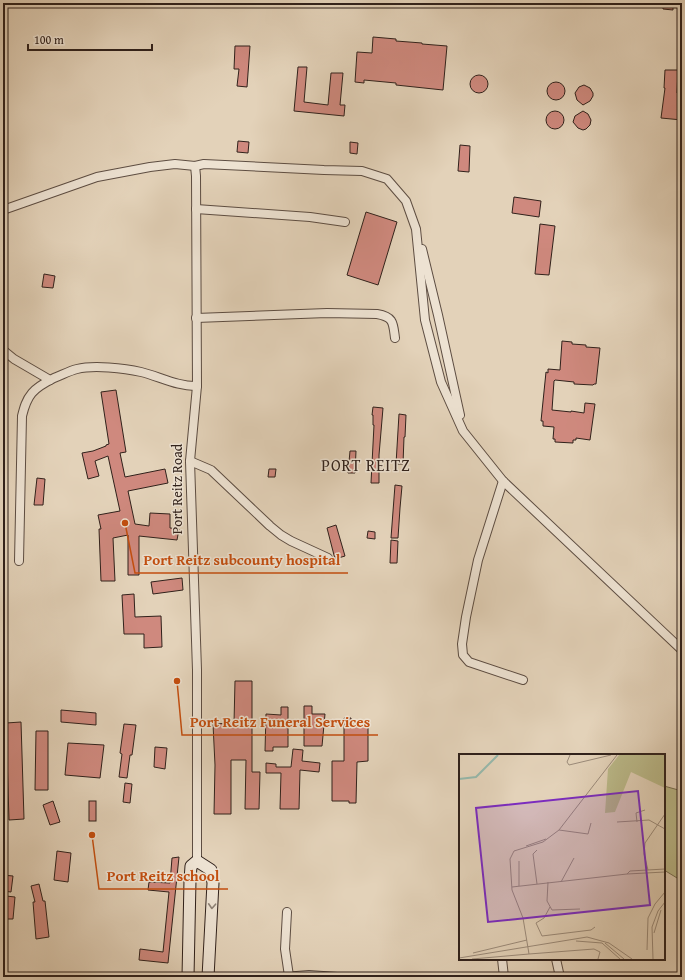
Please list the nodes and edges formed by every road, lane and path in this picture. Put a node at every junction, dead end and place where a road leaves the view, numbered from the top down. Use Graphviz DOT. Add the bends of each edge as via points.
graph roads {
  1 [pos="195,166"];
  2 [pos="196,209"];
  3 [pos="3,210"];
  4 [pos="345,222"];
  5 [pos="416,229"];
  6 [pos="196,318"];
  7 [pos="395,338"];
  8 [pos="3,350"];
  9 [pos="50,380"];
  10 [pos="196,386"];
  11 [pos="463,431"];
  12 [pos="190,461"];
  13 [pos="503,482"];
  14 [pos="328,558"];
  15 [pos="19,561"];
  16 [pos="682,650"];
  17 [pos="523,680"];
  18 [pos="197,861"];
  19 [pos="287,912"];
  20 [pos="502,960"];
  21 [pos="556,960"];
  22 [pos="188,977"];
  23 [pos="208,977"];
  24 [pos="286,977"];
  25 [pos="337,977"];
  26 [pos="504,977"];
  27 [pos="560,977"];
  1 -- 2 [label="street, Port Reitz Road"];
  1 -- 3 [label="street" via="175,164 97,177"];
  1 -- 5 [label="street" via="204,164 362,171 387,179 406,201"];
  2 -- 4 [label="street"];
  2 -- 6 [label="street, Port Reitz Road"];
  5 -- 11 [label="street"];
  5 -- 11 [label="street" via="425,320 441,382"];
  6 -- 7 [label="street" via="327,313 377,314 390,318"];
  6 -- 10 [label="street, Port Reitz Road"];
  8 -- 9 [label="street"];
  9 -- 10 [label="street" via="77,369 97,368 140,372 183,385"];
  9 -- 15 [label="street" via="31,394 22,416"];
  10 -- 12 [label="street, Port Reitz Road"];
  11 -- 13 [label="street"];
  12 -- 14 [label="street" via="211,470 281,535"];
  12 -- 18 [label="street, Port Reitz Road" via="197,670"];
  13 -- 16 [label="street"];
  13 -- 17 [label="street" via="478,560 466,617 462,655 469,662"];
  18 -- 22 [label="main road, Port Reitz Road" via="191,866"];
  18 -- 23 [label="main road, one-way" via="211,870 213,883"];
  19 -- 24 [label="street"];
  20 -- 26 [label="street"];
  21 -- 27 [label="street"];
  24 -- 25 [label="street"];
}
